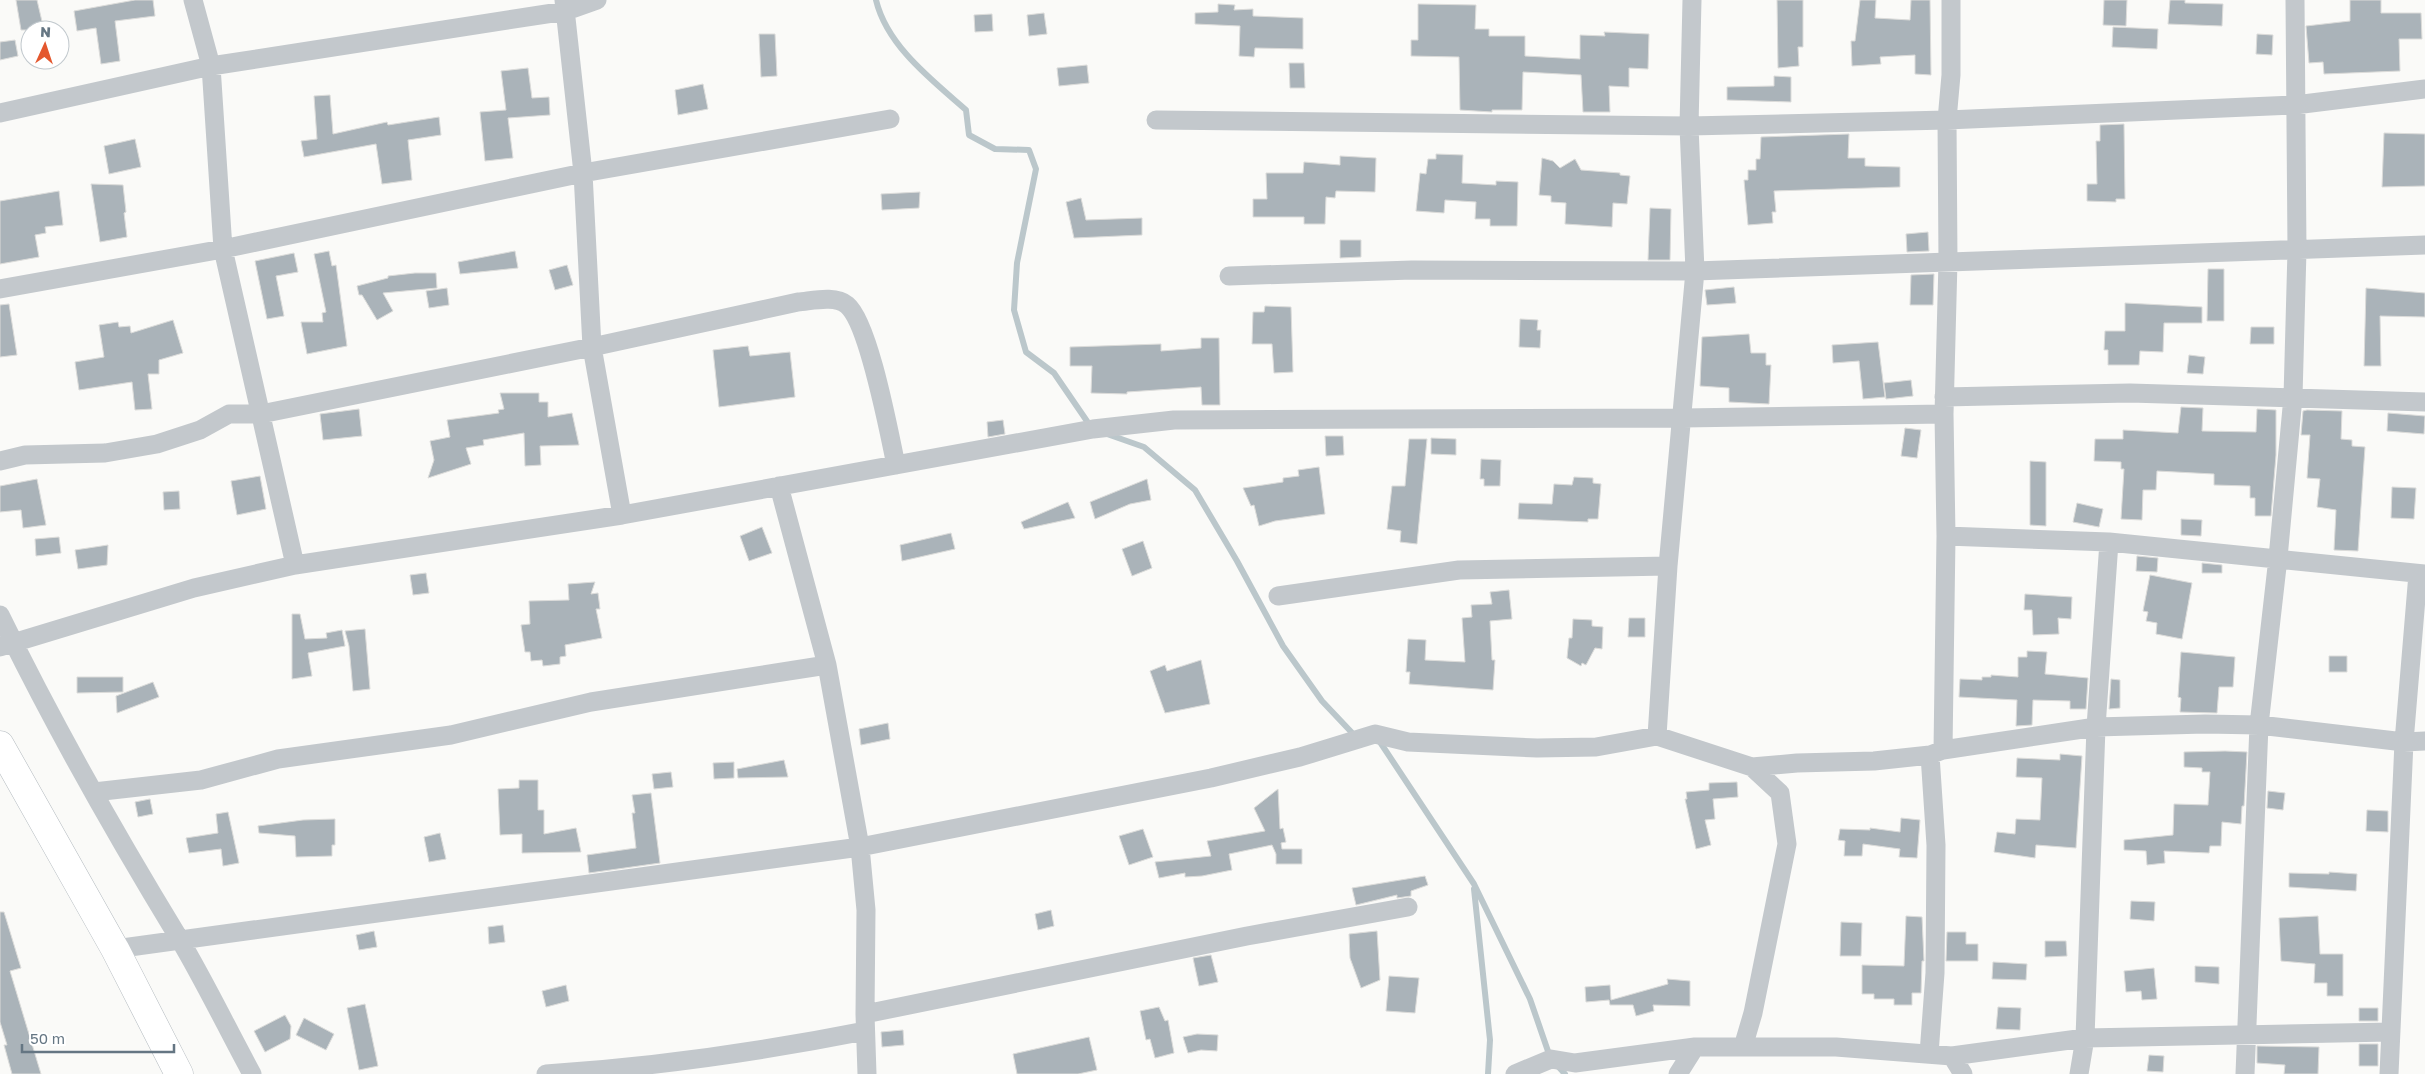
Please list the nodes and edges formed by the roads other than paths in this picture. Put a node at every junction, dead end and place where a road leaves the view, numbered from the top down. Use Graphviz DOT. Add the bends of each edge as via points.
graph roads {
  1 [pos="193,0"];
  2 [pos="597,0"];
  3 [pos="1692,0"];
  4 [pos="1951,0"];
  5 [pos="2295,0"];
  6 [pos="565,6"];
  7 [pos="211,66"];
  8 [pos="2425,89"];
  9 [pos="2295,105"];
  10 [pos="0,113"];
  11 [pos="890,119"];
  12 [pos="1156,120"];
  13 [pos="1946,120"];
  14 [pos="1689,126"];
  15 [pos="583,173"];
  16 [pos="2425,245"];
  17 [pos="223,249"];
  18 [pos="2297,250"];
  19 [pos="1948,261"];
  20 [pos="1695,271"];
  21 [pos="1229,276"];
  22 [pos="0,289"];
  23 [pos="592,347"];
  24 [pos="2293,397"];
  25 [pos="2425,402"];
  26 [pos="1944,405"];
  27 [pos="261,414"];
  28 [pos="1683,418"];
  29 [pos="0,461"];
  30 [pos="896,465"];
  31 [pos="780,486"];
  32 [pos="622,514"];
  33 [pos="1946,536"];
  34 [pos="2109,542"];
  35 [pos="2278,558"];
  36 [pos="295,565"];
  37 [pos="1668,566"];
  38 [pos="2421,574"];
  39 [pos="1278,596"];
  40 [pos="0,615"];
  41 [pos="7,645"];
  42 [pos="827,665"];
  43 [pos="2258,725"];
  44 [pos="2096,727"];
  45 [pos="1657,736"];
  46 [pos="2425,741"];
  47 [pos="2404,742"];
  48 [pos="0,746"];
  49 [pos="1937,753"];
  50 [pos="1752,767"];
  51 [pos="94,792"];
  52 [pos="860,847"];
  53 [pos="1408,907"];
  54 [pos="180,941"];
  55 [pos="115,949"];
  56 [pos="865,1023"];
  57 [pos="2391,1032"];
  58 [pos="2247,1033"];
  59 [pos="2085,1038"];
  60 [pos="1695,1047"];
  61 [pos="1743,1047"];
  62 [pos="1929,1054"];
  63 [pos="1952,1056"];
  64 [pos="179,1074"];
  65 [pos="252,1074"];
  66 [pos="546,1074"];
  67 [pos="867,1074"];
  68 [pos="1515,1074"];
  69 [pos="1678,1074"];
  70 [pos="1963,1074"];
  71 [pos="2079,1074"];
  72 [pos="2245,1074"];
  73 [pos="2389,1074"];
  1 -- 7 [label="street"];
  2 -- 6 [label="street"];
  3 -- 14 [label="street"];
  4 -- 13 [label="street" via="1951,75"];
  5 -- 9 [label="street"];
  6 -- 7 [label="street"];
  6 -- 15 [label="street"];
  7 -- 10 [label="street"];
  7 -- 17 [label="street"];
  8 -- 9 [label="street"];
  9 -- 13 [label="street"];
  9 -- 18 [label="street"];
  11 -- 15 [label="street"];
  12 -- 14 [label="street"];
  13 -- 14 [label="street"];
  13 -- 19 [label="street"];
  14 -- 20 [label="street"];
  15 -- 17 [label="street"];
  15 -- 23 [label="street"];
  16 -- 18 [label="street"];
  17 -- 22 [label="street"];
  17 -- 27 [label="street"];
  18 -- 19 [label="street"];
  18 -- 24 [label="street"];
  19 -- 20 [label="street"];
  19 -- 26 [label="street"];
  20 -- 21 [label="street" via="1412,270"];
  20 -- 28 [label="street"];
  23 -- 27 [label="street"];
  23 -- 30 [label="street" via="798,302 833,300 845,304 857,319 864,338"];
  23 -- 32 [label="street"];
  24 -- 25 [label="street"];
  24 -- 26 [label="street" via="2130,393"];
  24 -- 35 [label="street"];
  26 -- 28 [label="street"];
  26 -- 33 [label="street"];
  27 -- 29 [label="street" via="229,414 200,430 157,444 105,453 24,455"];
  27 -- 36 [label="street"];
  28 -- 30 [label="street" via="1174,420 1093,429"];
  28 -- 37 [label="street"];
  30 -- 31 [label="street"];
  31 -- 32 [label="street"];
  31 -- 42 [label="street"];
  32 -- 36 [label="street"];
  33 -- 34 [label="street"];
  33 -- 49 [label="street"];
  34 -- 35 [label="street"];
  34 -- 44 [label="street"];
  35 -- 38 [label="street"];
  35 -- 43 [label="street"];
  36 -- 41 [label="street" via="194,588"];
  37 -- 39 [label="street" via="1459,570"];
  37 -- 45 [label="street"];
  38 -- 47 [label="street"];
  40 -- 41 [label="street"];
  41 -- 51 [label="street"];
  42 -- 51 [label="street" via="591,702 451,735 278,759 201,780"];
  42 -- 52 [label="street"];
  43 -- 44 [label="street"];
  43 -- 47 [label="street"];
  43 -- 58 [label="street"];
  44 -- 49 [label="street"];
  44 -- 59 [label="street"];
  45 -- 50 [label="street"];
  45 -- 52 [label="street" via="1596,747 1537,748 1408,742 1375,734 1300,757 1211,778"];
  46 -- 47 [label="street"];
  47 -- 57 [label="street"];
  48 -- 55 [label="main road"];
  49 -- 50 [label="street" via="1874,761"];
  49 -- 62 [label="street" via="1935,973"];
  50 -- 61 [label="street" via="1780,793 1787,844 1753,1013"];
  51 -- 54 [label="street"];
  52 -- 54 [label="street"];
  52 -- 56 [label="street" via="866,910"];
  53 -- 56 [label="street" via="1247,936"];
  54 -- 55 [label="street"];
  54 -- 65 [label="street"];
  55 -- 64 [label="main road"];
  56 -- 66 [label="street" via="766,1050"];
  56 -- 67 [label="street"];
  57 -- 58 [label="street"];
  57 -- 73 [label="street"];
  58 -- 59 [label="street"];
  58 -- 72 [label="street"];
  59 -- 63 [label="street"];
  59 -- 71 [label="street"];
  60 -- 61 [label="street"];
  60 -- 68 [label="street" via="1575,1063 1551,1059"];
  60 -- 69 [label="street"];
  61 -- 62 [label="street" via="1836,1047"];
  62 -- 63 [label="street"];
  63 -- 70 [label="street"];
}
